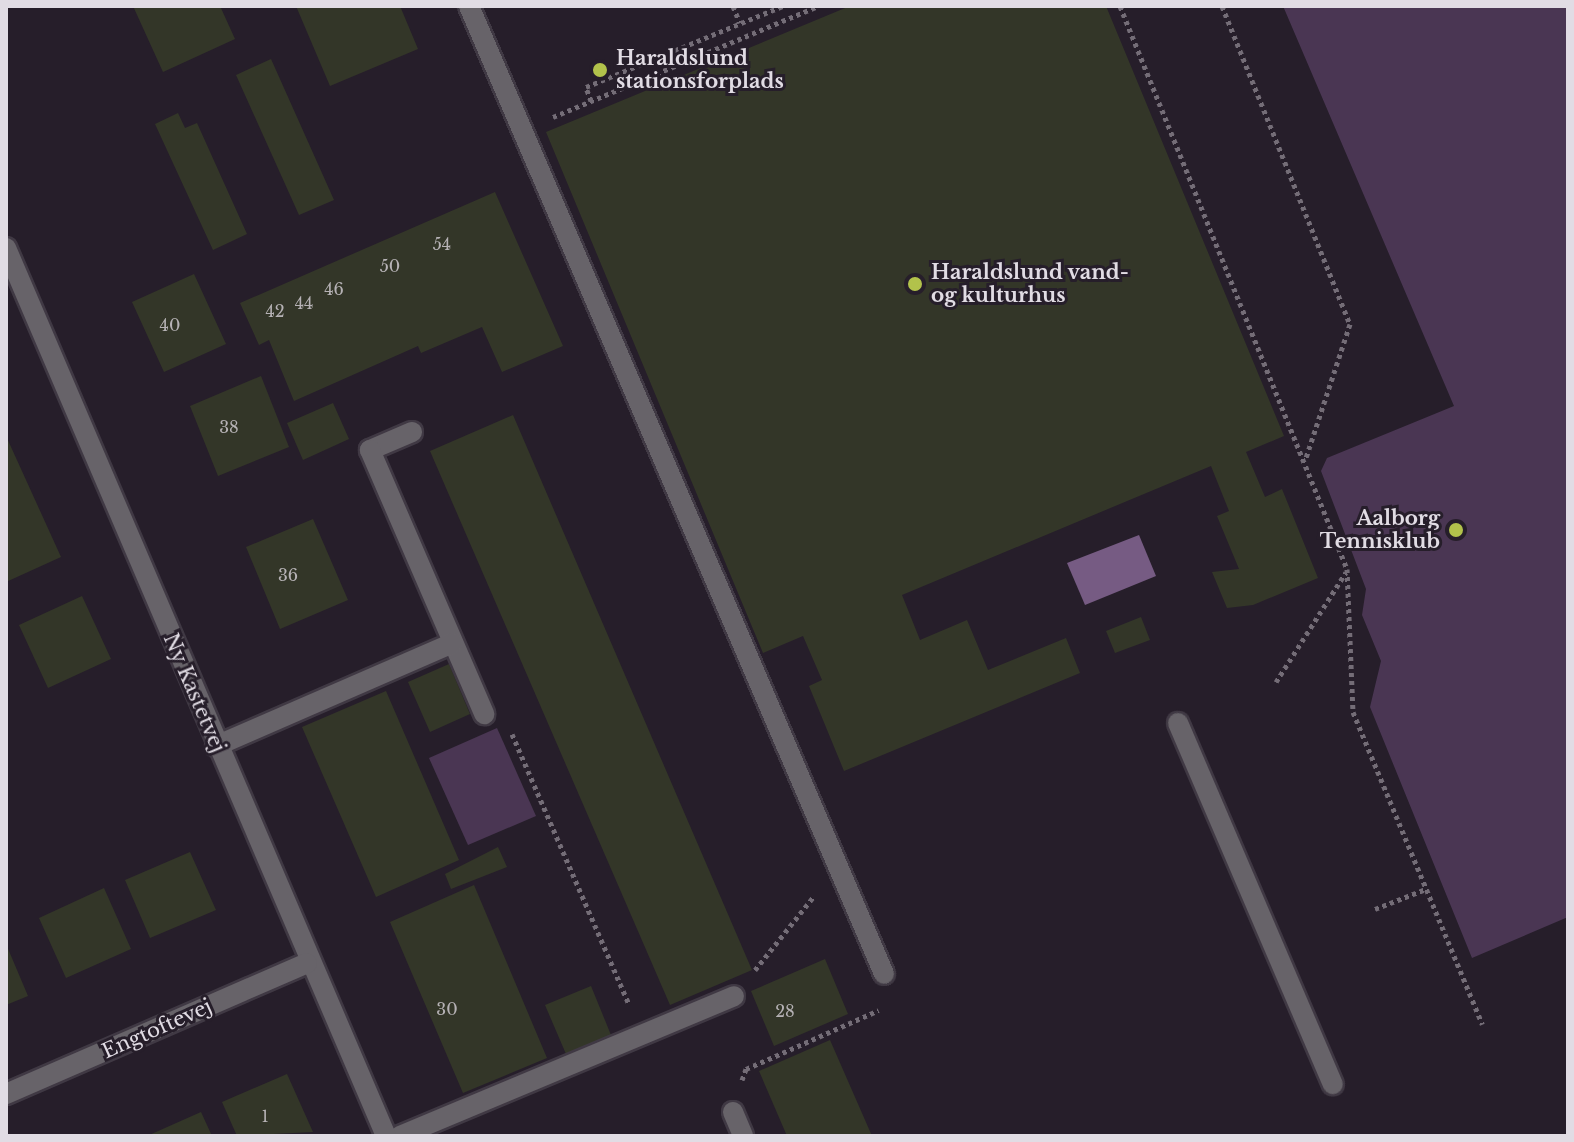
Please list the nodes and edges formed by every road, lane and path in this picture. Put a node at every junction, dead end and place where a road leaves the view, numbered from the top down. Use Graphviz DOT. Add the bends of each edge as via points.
graph roads {
  1 [pos="469,6"];
  2 [pos="733,6"];
  3 [pos="783,6"];
  4 [pos="818,6"];
  5 [pos="1120,6"];
  6 [pos="1222,6"];
  7 [pos="740,23"];
  8 [pos="591,101"];
  9 [pos="522,129"];
  10 [pos="6,248"];
  11 [pos="412,432"];
  12 [pos="1304,463"];
  13 [pos="1347,569"];
  14 [pos="453,643"];
  15 [pos="1276,682"];
  16 [pos="484,714"];
  17 [pos="1178,723"];
  18 [pos="216,746"];
  19 [pos="836,867"];
  20 [pos="1426,889"];
  21 [pos="1375,909"];
  22 [pos="307,963"];
  23 [pos="884,974"];
  24 [pos="734,996"];
  25 [pos="895,1003"];
  26 [pos="1482,1024"];
  27 [pos="642,1034"];
  28 [pos="1333,1084"];
  29 [pos="6,1094"];
  30 [pos="733,1112"];
  31 [pos="386,1136"];
  32 [pos="400,1136"];
  33 [pos="743,1136"];
  1 -- 9 [label="street"];
  2 -- 7 [label="path"];
  3 -- 7 [label="path"];
  4 -- 8 [label="path"];
  5 -- 12 [label="path"];
  6 -- 12 [label="path" via="1350,324"];
  7 -- 8 [label="path" via="586,87"];
  8 -- 9 [label="path"];
  9 -- 19 [label="street"];
  10 -- 18 [label="street, Ny Kastetvej"];
  11 -- 14 [label="street" via="370,450"];
  12 -- 13 [label="path"];
  13 -- 15 [label="path"];
  13 -- 20 [label="path" via="1353,712"];
  14 -- 16 [label="street"];
  14 -- 18 [label="street"];
  16 -- 27 [label="path" via="506,721"];
  17 -- 28 [label="street"];
  18 -- 22 [label="street, Ny Kastetvej"];
  19 -- 23 [label="street"];
  19 -- 24 [label="path"];
  20 -- 21 [label="path"];
  20 -- 26 [label="path"];
  22 -- 29 [label="street, Engtoftevej"];
  22 -- 31 [label="street, Ny Kastetvej"];
  24 -- 27 [label="street"];
  25 -- 30 [label="path" via="746,1069"];
  27 -- 32 [label="street"];
  30 -- 33 [label="street"];
}
